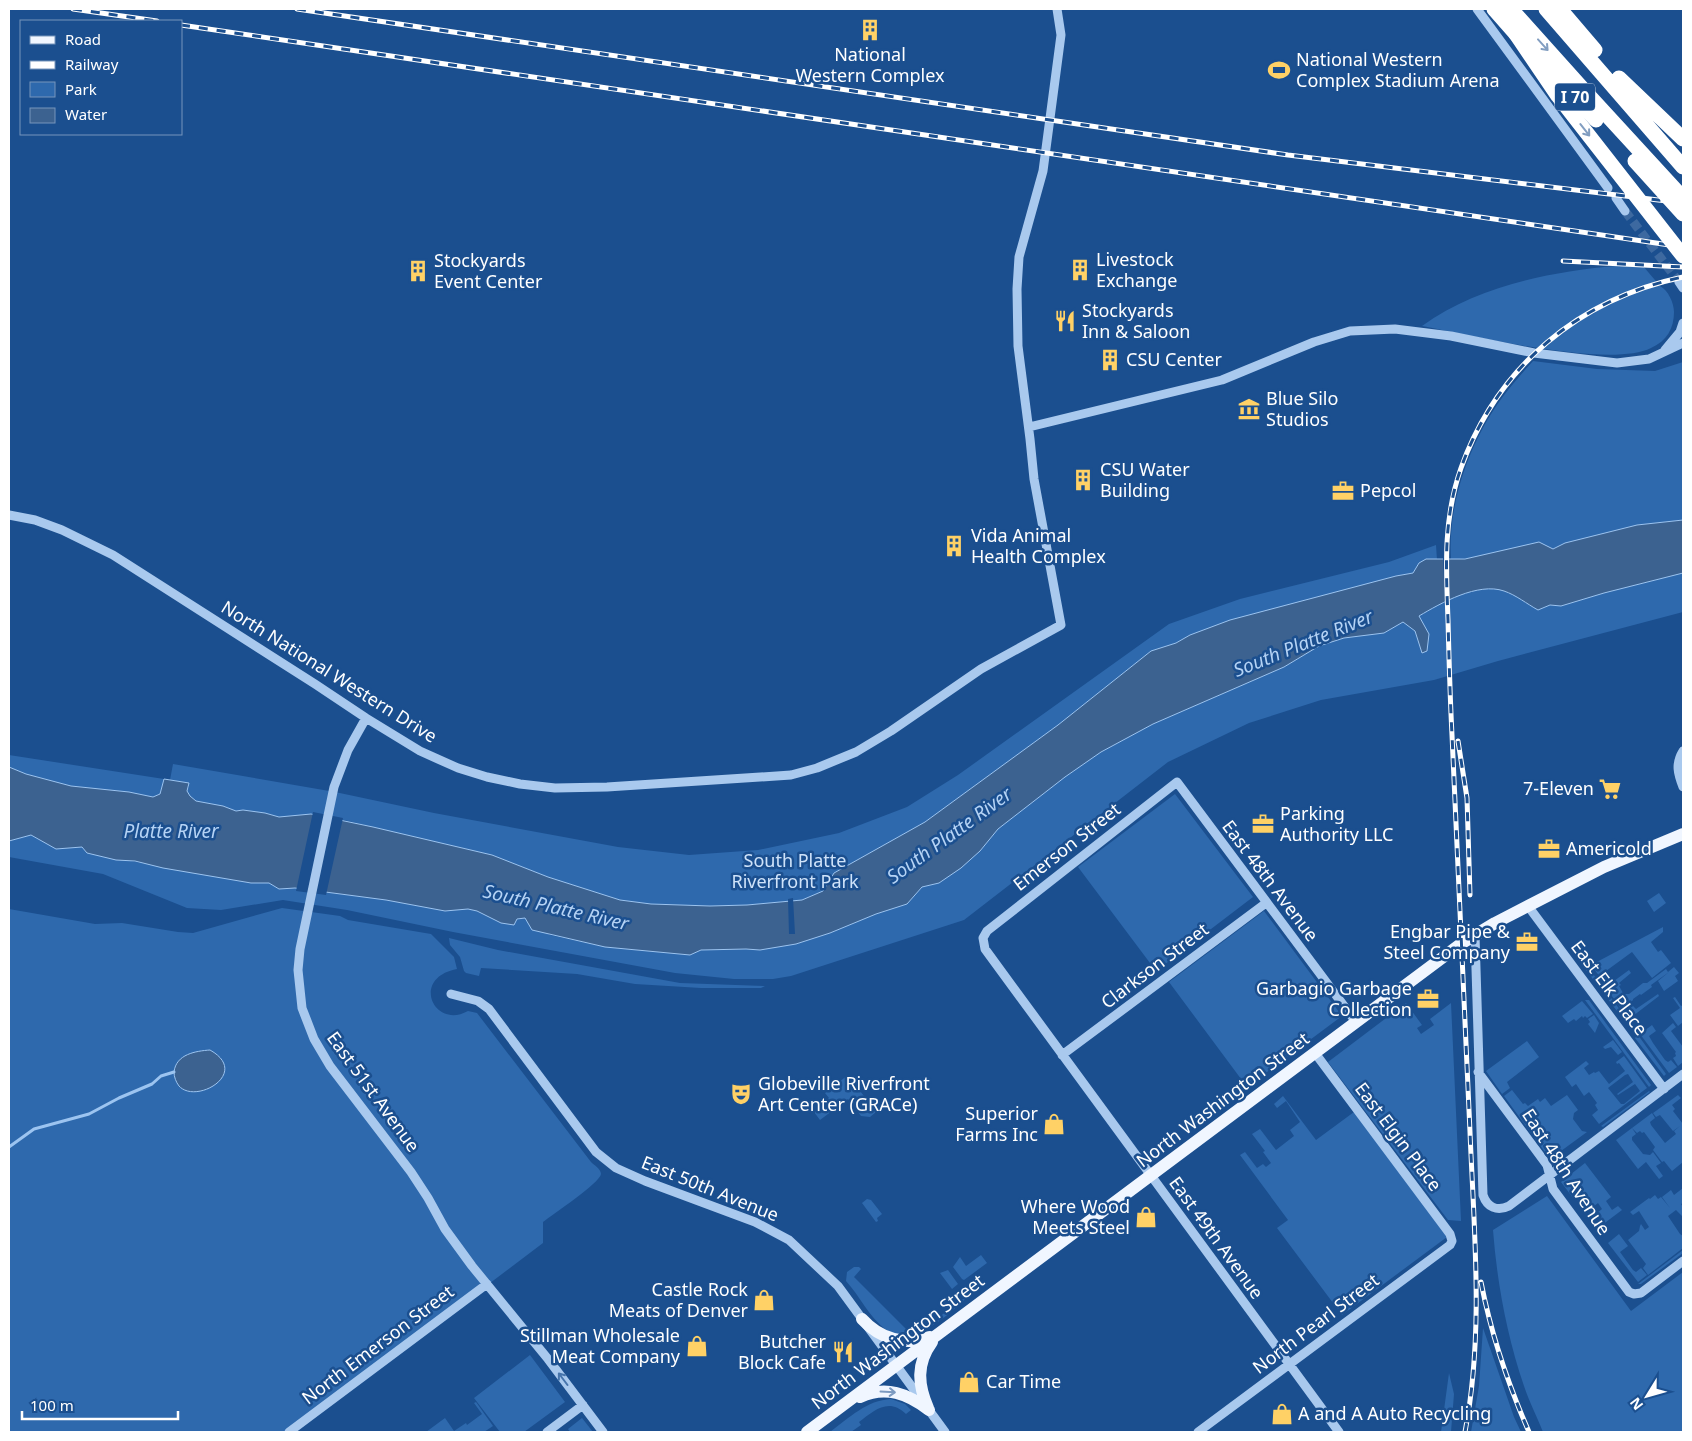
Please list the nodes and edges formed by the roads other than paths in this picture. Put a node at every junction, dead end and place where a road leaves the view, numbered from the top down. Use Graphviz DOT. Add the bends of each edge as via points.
graph roads {
  1 [pos="1057,9"];
  2 [pos="1477,9"];
  3 [pos="1494,9"];
  4 [pos="1511,9"];
  5 [pos="1546,9"];
  6 [pos="1560,9"];
  7 [pos="1516,34"];
  8 [pos="1619,78"];
  9 [pos="1683,139"];
  10 [pos="1683,151"];
  11 [pos="1683,167"];
  12 [pos="1608,188"];
  13 [pos="1616,198"];
  14 [pos="1683,198"];
  15 [pos="1625,211"];
  16 [pos="1683,214"];
  17 [pos="1683,256"];
  18 [pos="1683,323"];
  19 [pos="1683,343"];
  20 [pos="1683,351"];
  21 [pos="1662,354"];
  22 [pos="1029,427"];
  23 [pos="9,514"];
  24 [pos="366,718"];
  25 [pos="1683,751"];
  26 [pos="1177,782"];
  27 [pos="1683,787"];
  28 [pos="1683,834"];
  29 [pos="1266,903"];
  30 [pos="1528,906"];
  31 [pos="1475,936"];
  32 [pos="982,941"];
  33 [pos="451,994"];
  34 [pos="1356,1022"];
  35 [pos="1315,1052"];
  36 [pos="1062,1055"];
  37 [pos="1478,1072"];
  38 [pos="1683,1074"];
  39 [pos="1664,1089"];
  40 [pos="1549,1175"];
  41 [pos="1150,1176"];
  42 [pos="1452,1241"];
  43 [pos="1683,1261"];
  44 [pos="487,1284"];
  45 [pos="862,1319"];
  46 [pos="940,1333"];
  47 [pos="896,1365"];
  48 [pos="1289,1365"];
  49 [pos="845,1404"];
  50 [pos="583,1405"];
  51 [pos="929,1410"];
  52 [pos="289,1432"];
  53 [pos="547,1432"];
  54 [pos="603,1432"];
  55 [pos="806,1432"];
  56 [pos="945,1432"];
  57 [pos="1198,1432"];
  58 [pos="1339,1432"];
  1 -- 22 [label="street" via="1061,36 1043,171 1018,257 1018,346"];
  2 -- 12 [label="street"];
  3 -- 7 [label="highway, I 70"];
  4 -- 14 [label="highway, one-way"];
  5 -- 11 [label="highway"];
  6 -- 8 [label="highway, I 70"];
  7 -- 16 [label="highway, I 70, bridge"];
  7 -- 17 [label="highway, one-way, bridge" via="1558,96"];
  8 -- 9 [label="highway"];
  8 -- 10 [label="highway, I 70"];
  13 -- 15 [label="street"];
  18 -- 21 [label="street" via="1676,338"];
  19 -- 21 [label="street"];
  20 -- 21 [label="street"];
  21 -- 22 [label="street" via="1639,361 1608,363 1395,329 1350,331 1314,342 1222,380"];
  22 -- 24 [label="street, North National Western Drive" via="1034,479 1061,624 981,669 856,752 791,775 555,788 520,784 458,768 420,751"];
  23 -- 24 [label="street, North National Western Drive" via="62,530 113,555"];
  24 -- 44 [label="street, East 51st Avenue" via="348,750 334,787 298,970 302,1008 314,1039 330,1066 411,1172 445,1229"];
  25 -- 27 [label="street" via="1677,770"];
  26 -- 29 [label="street, East 48th Avenue"];
  26 -- 32 [label="street, Emerson Street" via="987,931"];
  28 -- 30 [label="main road, North Washington Street" via="1604,867"];
  29 -- 34 [label="street, East 48th Avenue"];
  29 -- 36 [label="street, Clarkson Street"];
  30 -- 31 [label="main road, North Washington Street"];
  30 -- 39 [label="street, East Elk Place"];
  31 -- 34 [label="main road, North Washington Street"];
  31 -- 37 [label="street"];
  32 -- 36 [label="street, East 49th Avenue"];
  33 -- 45 [label="street, East 50th Avenue" via="478,1001 489,1009 596,1152 616,1168 755,1222 789,1240 838,1286"];
  34 -- 35 [label="main road, North Washington Street"];
  35 -- 41 [label="main road, North Washington Street"];
  35 -- 42 [label="street, East Elgin Place"];
  36 -- 41 [label="street, East 49th Avenue"];
  37 -- 40 [label="street, East 48th Avenue" via="1547,1165"];
  37 -- 40 [label="street" via="1485,1200 1493,1208 1504,1208"];
  38 -- 39 [label="street"];
  39 -- 40 [label="street"];
  40 -- 43 [label="street, East 48th Avenue" via="1554,1189 1633,1294 1641,1293"];
  41 -- 46 [label="main road, North Washington Street"];
  41 -- 48 [label="street, East 49th Avenue"];
  42 -- 48 [label="street, North Pearl Street"];
  50 -- 44 [label="street, East 51st Avenue, one-way"];
  44 -- 52 [label="street, North Emerson Street"];
  45 -- 46 [label="main road" via="878,1334 897,1340 917,1341"];
  45 -- 47 [label="street, East 50th Avenue"];
  46 -- 47 [label="main road, North Washington Street"];
  46 -- 51 [label="main road" via="926,1350 920,1370 921,1391"];
  47 -- 49 [label="main road, North Washington Street"];
  47 -- 51 [label="street, East 50th Avenue"];
  48 -- 57 [label="street, North Pearl Street"];
  48 -- 58 [label="street, East 49th Avenue"];
  49 -- 51 [label="main road, one-way" via="870,1393 893,1392 910,1397"];
  49 -- 55 [label="main road, North Washington Street"];
  50 -- 53 [label="street"];
  50 -- 54 [label="street, East 51st Avenue"];
  51 -- 56 [label="street, East 50th Avenue"];
}
